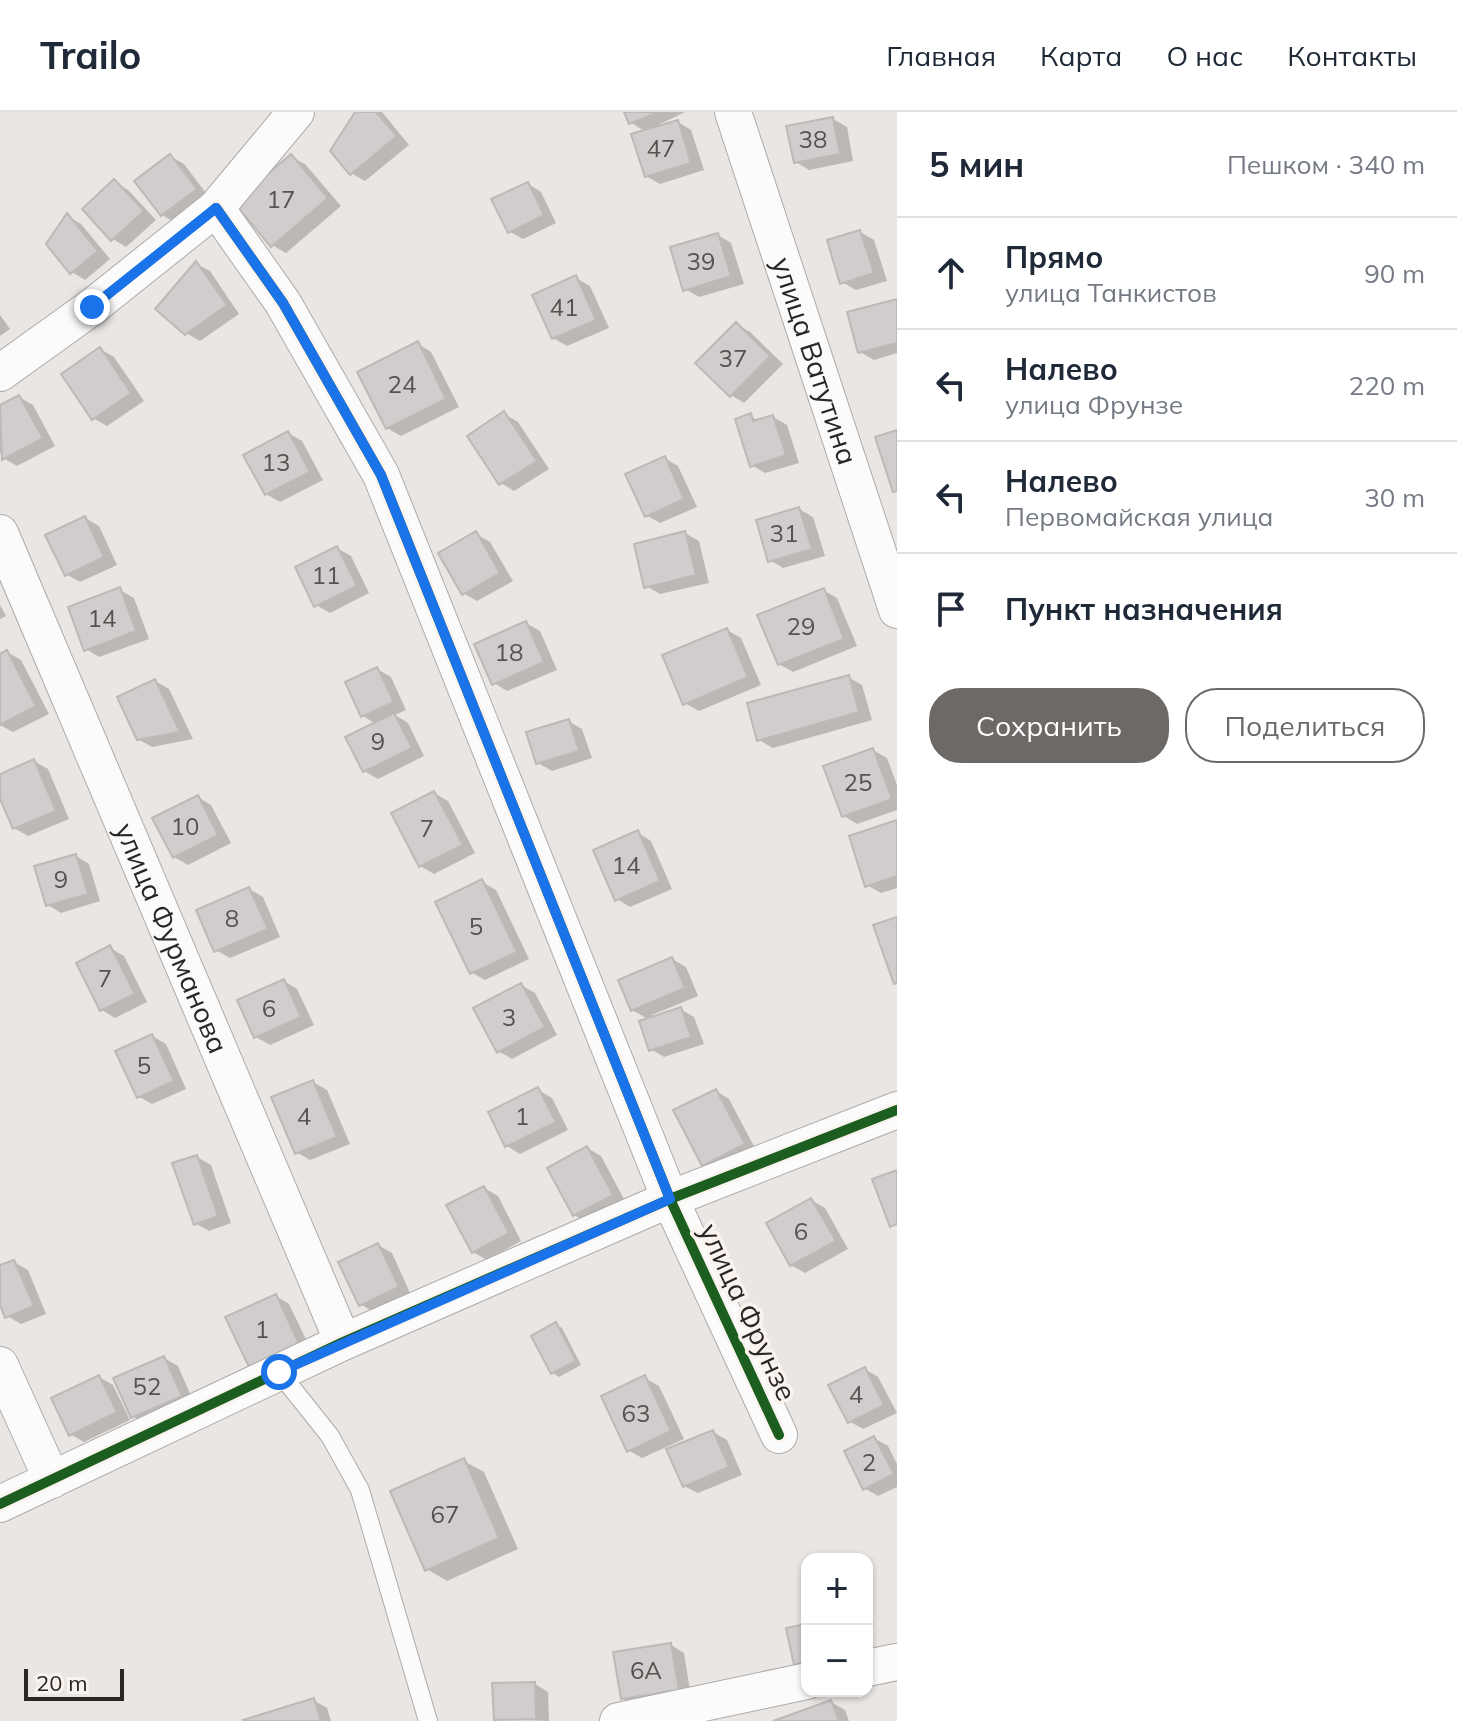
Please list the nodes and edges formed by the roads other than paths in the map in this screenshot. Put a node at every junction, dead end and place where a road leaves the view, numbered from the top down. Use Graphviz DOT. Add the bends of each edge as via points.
graph roads {
  1 [pos="296,112"];
  2 [pos="733,112"];
  3 [pos="216,208"];
  4 [pos="0,373"];
  5 [pos="0,533"];
  6 [pos="897,610"];
  7 [pos="897,1110"];
  8 [pos="670,1199"];
  9 [pos="343,1342"];
  10 [pos="0,1365"];
  11 [pos="279,1372"];
  12 [pos="779,1435"];
  13 [pos="52,1480"];
  14 [pos="0,1504"];
  15 [pos="897,1662"];
  16 [pos="873,1667"];
  17 [pos="801,1682"];
  18 [pos="428,1721"];
  19 [pos="618,1721"];
  1 -- 3 [label="street"];
  2 -- 6 [label="street, улица Ватутина"];
  3 -- 4 [label="street"];
  3 -- 8 [label="street, улица Фрунзе" via="283,303 381,475"];
  5 -- 9 [label="street, улица Фурманова"];
  7 -- 8 [label="street"];
  8 -- 9 [label="street"];
  8 -- 12 [label="street, улица Фрунзе"];
  9 -- 11 [label="street"];
  10 -- 13 [label="street"];
  11 -- 13 [label="street"];
  11 -- 18 [label="lane" via="330,1436 360,1490"];
  13 -- 14 [label="street"];
  15 -- 16 [label="street"];
  17 -- 19 [label="street"];
}
